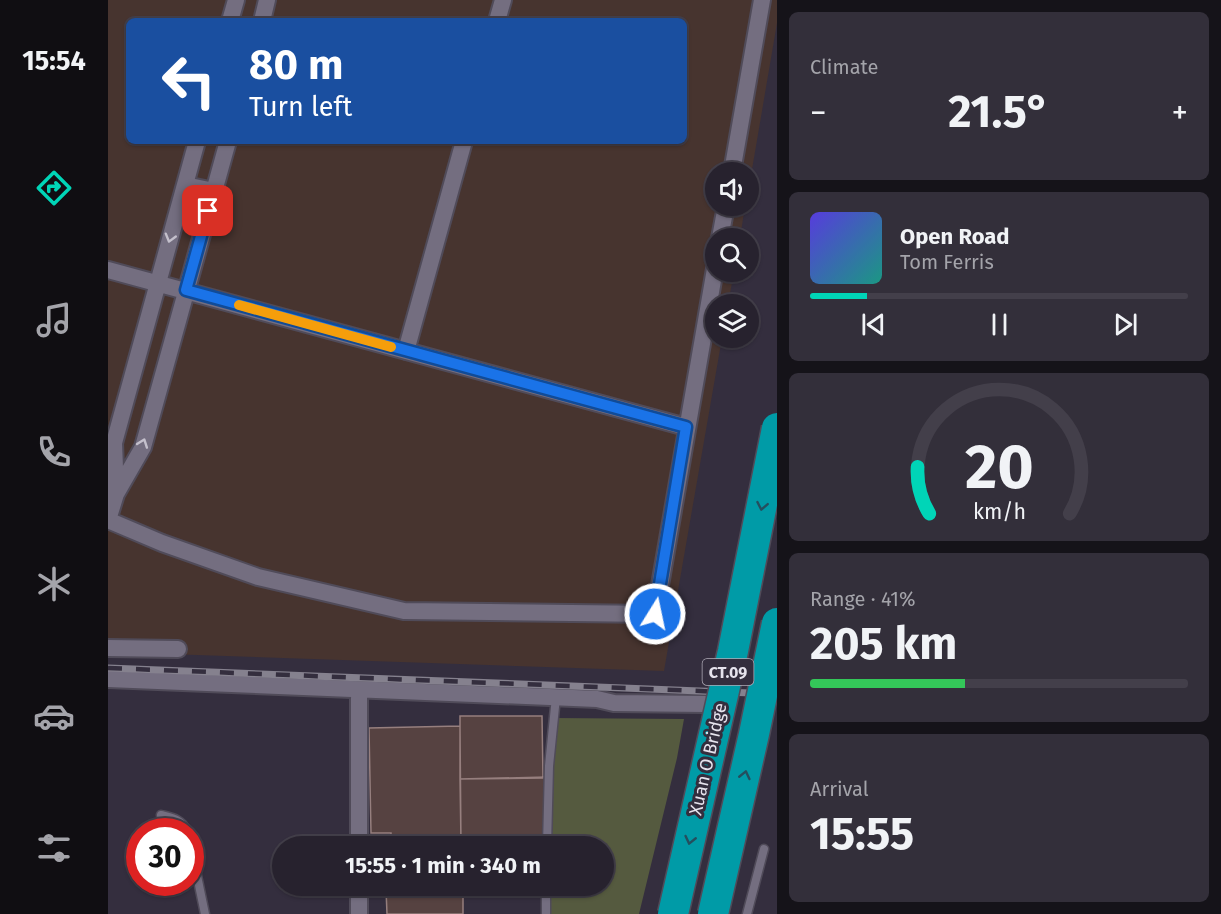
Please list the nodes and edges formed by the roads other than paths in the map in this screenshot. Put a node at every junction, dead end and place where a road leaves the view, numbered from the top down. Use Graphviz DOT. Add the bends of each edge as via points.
graph roads {
  1 [pos="236,0"];
  2 [pos="267,0"];
  3 [pos="503,0"];
  4 [pos="762,0"];
  5 [pos="231,18"];
  6 [pos="262,18"];
  7 [pos="498,18"];
  8 [pos="196,144"];
  9 [pos="227,144"];
  10 [pos="463,144"];
  11 [pos="734,162"];
  12 [pos="184,185"];
  13 [pos="214,191"];
  14 [pos="108,270"];
  15 [pos="713,282"];
  16 [pos="157,283"];
  17 [pos="186,290"];
  18 [pos="406,351"];
  19 [pos="686,427"];
  20 [pos="777,428"];
  21 [pos="116,494"];
  22 [pos="108,520"];
  23 [pos="777,624"];
  24 [pos="108,648"];
  25 [pos="178,649"];
  26 [pos="108,679"];
  27 [pos="556,697"];
  28 [pos="359,698"];
  29 [pos="705,704"];
  30 [pos="161,815"];
  31 [pos="174,818"];
  32 [pos="359,836"];
  33 [pos="547,836"];
  34 [pos="764,849"];
  35 [pos="201,896"];
  36 [pos="359,896"];
  37 [pos="546,896"];
  38 [pos="205,914"];
  39 [pos="359,914"];
  40 [pos="546,914"];
  41 [pos="673,914"];
  42 [pos="713,914"];
  43 [pos="747,914"];
  1 -- 5 [label="street"];
  2 -- 6 [label="street"];
  3 -- 7 [label="street"];
  4 -- 11 [label="street"];
  8 -- 12 [label="street"];
  9 -- 13 [label="street"];
  10 -- 18 [label="street"];
  12 -- 13 [label="street"];
  12 -- 16 [label="street, one-way"];
  13 -- 17 [label="street"];
  14 -- 16 [label="street"];
  15 -- 19 [label="street"];
  16 -- 17 [label="street"];
  16 -- 21 [label="street" via="114,443"];
  17 -- 18 [label="street"];
  21 -- 17 [label="street, one-way" via="143,447"];
  18 -- 19 [label="street"];
  19 -- 22 [label="street" via="655,614 404,611 258,578"];
  20 -- 41 [label="highway, Xuan O Bridge / CT.09, one-way, bridge" via="733,651"];
  21 -- 22 [label="street"];
  42 -- 23 [label="highway, CT.09, one-way, bridge"];
  24 -- 25 [label="street"];
  26 -- 27 [label="street"];
  27 -- 29 [label="street" via="614,703"];
  27 -- 33 [label="lane"];
  28 -- 32 [label="street"];
  30 -- 31 [label="lane"];
  34 -- 43 [label="lane"];
  35 -- 38 [label="lane"];
  36 -- 39 [label="street"];
  37 -- 40 [label="lane"];
}
